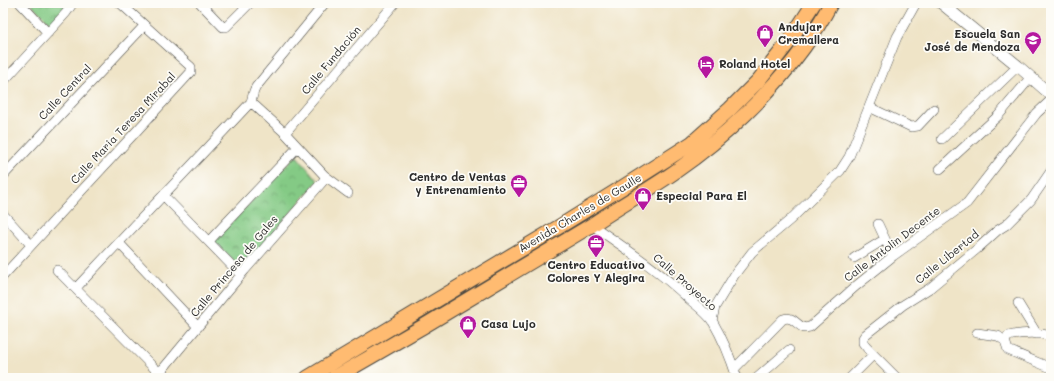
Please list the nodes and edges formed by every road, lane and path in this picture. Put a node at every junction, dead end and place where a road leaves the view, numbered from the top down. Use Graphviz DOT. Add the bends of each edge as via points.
graph roads {
  1 [pos="20,3"];
  2 [pos="73,3"];
  3 [pos="120,3"];
  4 [pos="200,3"];
  5 [pos="250,3"];
  6 [pos="326,3"];
  7 [pos="394,3"];
  8 [pos="814,3"];
  9 [pos="831,3"];
  10 [pos="916,3"];
  11 [pos="941,3"];
  12 [pos="144,26"];
  13 [pos="48,33"];
  14 [pos="1018,66"];
  15 [pos="1031,77"];
  16 [pos="3,82"];
  17 [pos="1051,95"];
  18 [pos="1051,100"];
  19 [pos="251,102"];
  20 [pos="869,107"];
  21 [pos="934,110"];
  22 [pos="285,133"];
  23 [pos="942,139"];
  24 [pos="298,147"];
  25 [pos="940,169"];
  26 [pos="1051,170"];
  27 [pos="4,173"];
  28 [pos="325,177"];
  29 [pos="348,193"];
  30 [pos="164,196"];
  31 [pos="611,204"];
  32 [pos="3,214"];
  33 [pos="878,224"];
  34 [pos="592,225"];
  35 [pos="885,239"];
  36 [pos="209,241"];
  37 [pos="119,243"];
  38 [pos="31,245"];
  39 [pos="893,256"];
  40 [pos="854,258"];
  41 [pos="57,270"];
  42 [pos="484,271"];
  43 [pos="241,275"];
  44 [pos="3,276"];
  45 [pos="493,284"];
  46 [pos="76,288"];
  47 [pos="1018,303"];
  48 [pos="712,321"];
  49 [pos="198,327"];
  50 [pos="977,333"];
  51 [pos="1036,334"];
  52 [pos="1051,336"];
  53 [pos="1005,341"];
  54 [pos="789,350"];
  55 [pos="873,354"];
  56 [pos="1051,368"];
  57 [pos="736,374"];
  58 [pos="307,378"];
  59 [pos="334,378"];
  60 [pos="757,378"];
  61 [pos="850,378"];
  62 [pos="897,378"];
  1 -- 13 [label="street"];
  2 -- 13 [label="street"];
  3 -- 12 [label="street, Calle Maria Teresa Mirabal"];
  4 -- 5 [label="street" via="223,27"];
  6 -- 19 [label="street" via="256,87"];
  7 -- 22 [label="street, Calle Fundación"];
  8 -- 31 [label="main road, Avenida Charles de Gaulle" via="770,66 730,109"];
  9 -- 31 [label="main road, Avenida Charles de Gaulle" via="794,59 765,93 721,137 677,171"];
  10 -- 20 [label="street" via="897,37"];
  11 -- 14 [label="street"];
  12 -- 27 [label="street, Calle Central"];
  12 -- 38 [label="street, Calle Maria Teresa Mirabal" via="191,68 191,72"];
  13 -- 16 [label="street"];
  14 -- 15 [label="street"];
  14 -- 23 [label="street"];
  15 -- 17 [label="street"];
  15 -- 25 [label="street" via="998,116"];
  18 -- 39 [label="street, Calle Antolin Decente" via="1037,113 967,203"];
  19 -- 22 [label="street"];
  19 -- 30 [label="street"];
  20 -- 21 [label="street" via="911,127 918,126"];
  20 -- 48 [label="street" via="849,157 840,171 790,220 752,252 714,307"];
  22 -- 24 [label="street"];
  24 -- 28 [label="street"];
  24 -- 36 [label="street"];
  26 -- 55 [label="street, Calle Libertad" via="1031,200 1006,225 930,288 865,335 864,343"];
  28 -- 29 [label="street"];
  28 -- 43 [label="street, Calle Princesa de Gales"];
  30 -- 36 [label="street"];
  30 -- 37 [label="street"];
  31 -- 34 [label="main road, Avenida Charles de Gaulle"];
  31 -- 42 [label="main road, Avenida Charles de Gaulle"];
  32 -- 38 [label="street"];
  33 -- 35 [label="street"];
  34 -- 45 [label="main road, Avenida Charles de Gaulle"];
  34 -- 48 [label="street, Calle Proyecto" via="674,285"];
  35 -- 39 [label="street"];
  35 -- 40 [label="street"];
  36 -- 43 [label="street"];
  37 -- 46 [label="street"];
  37 -- 49 [label="street"];
  38 -- 44 [label="street, Calle Maria Teresa Mirabal"];
  39 -- 57 [label="street, Calle Antolin Decente" via="810,327 799,326 789,317 783,319"];
  41 -- 46 [label="street"];
  42 -- 45 [label="main road"];
  42 -- 58 [label="main road, Avenida Charles de Gaulle"];
  43 -- 49 [label="street, Calle Princesa de Gales"];
  45 -- 59 [label="main road, Avenida Charles de Gaulle"];
  46 -- 49 [label="street, Calle Princesa de Gales" via="156,370 162,370"];
  47 -- 51 [label="street"];
  48 -- 57 [label="street, Calle Proyecto"];
  50 -- 53 [label="street" via="998,336"];
  51 -- 52 [label="street"];
  51 -- 53 [label="street" via="1008,336"];
  53 -- 56 [label="street" via="1008,350"];
  54 -- 60 [label="street"];
  55 -- 61 [label="street"];
  55 -- 62 [label="street, Calle Libertad"];
}
